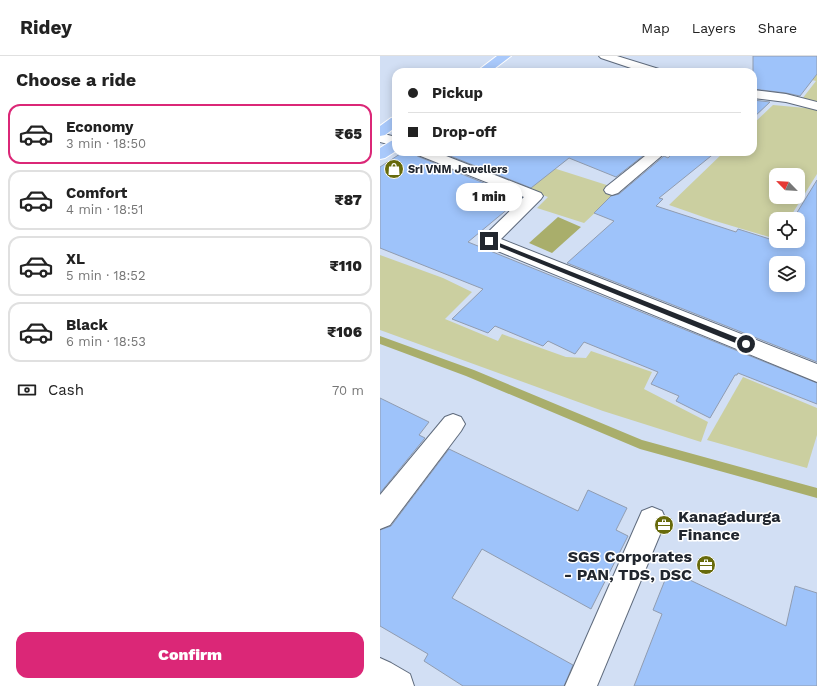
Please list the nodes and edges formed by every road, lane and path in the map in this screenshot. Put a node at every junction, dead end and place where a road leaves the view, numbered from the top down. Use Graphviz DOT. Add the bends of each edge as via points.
graph roads {
  1 [pos="505,56"];
  2 [pos="605,56"];
  3 [pos="488,68"];
  4 [pos="642,68"];
  5 [pos="757,94"];
  6 [pos="817,106"];
  7 [pos="392,124"];
  8 [pos="380,132"];
  9 [pos="380,137"];
  10 [pos="387,148"];
  11 [pos="433,156"];
  12 [pos="654,156"];
  13 [pos="612,190"];
  14 [pos="817,373"];
  15 [pos="453,424"];
  16 [pos="380,516"];
  17 [pos="652,520"];
  18 [pos="380,674"];
  19 [pos="398,686"];
  20 [pos="581,686"];
  1 -- 3 [label="main road"];
  2 -- 4 [label="street"];
  5 -- 6 [label="street" via="786,98"];
  7 -- 8 [label="main road"];
  9 -- 10 [label="street"];
  11 -- 14 [label="street" via="535,196 489,241"];
  12 -- 13 [label="street"];
  15 -- 16 [label="street"];
  17 -- 20 [label="street"];
  18 -- 19 [label="street"];
}
